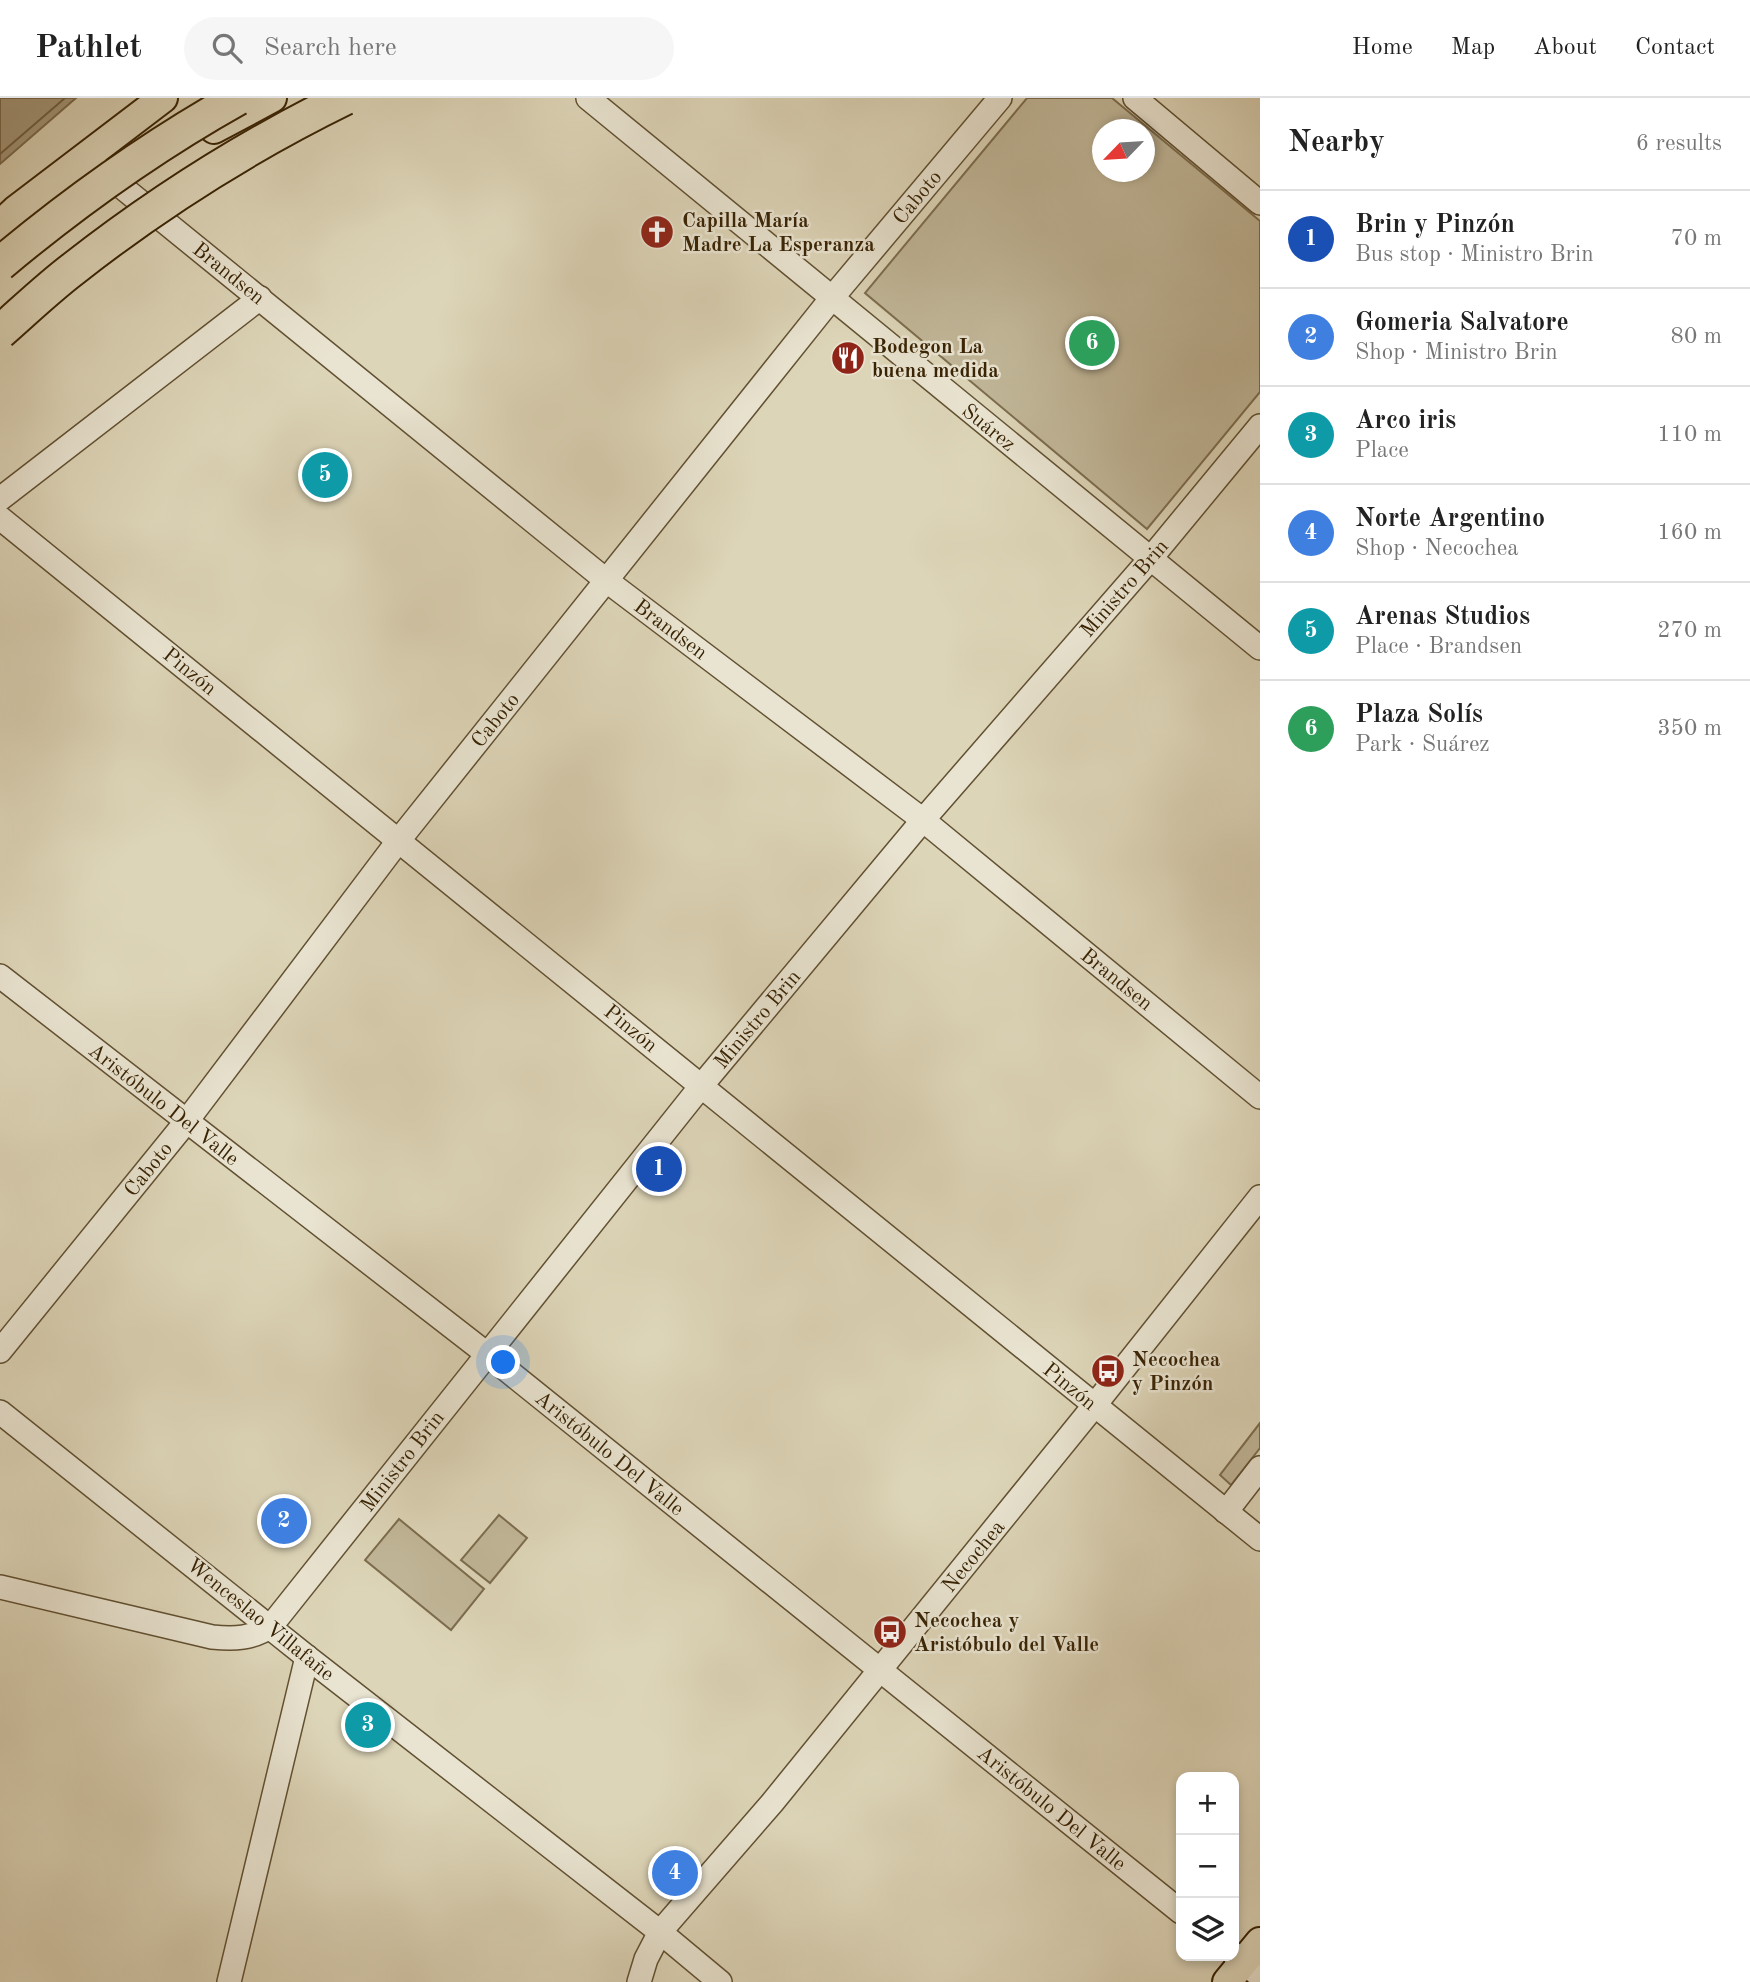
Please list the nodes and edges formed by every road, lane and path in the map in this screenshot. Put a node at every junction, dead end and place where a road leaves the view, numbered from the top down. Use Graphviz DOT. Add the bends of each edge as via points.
graph roads {
  1 [pos="163,98"];
  2 [pos="238,98"];
  3 [pos="272,98"];
  4 [pos="345,98"];
  5 [pos="588,98"];
  6 [pos="1000,98"];
  7 [pos="1135,98"];
  8 [pos="85,157"];
  9 [pos="113,181"];
  10 [pos="1260,203"];
  11 [pos="0,225"];
  12 [pos="0,240"];
  13 [pos="0,264"];
  14 [pos="260,298"];
  15 [pos="831,299"];
  16 [pos="0,332"];
  17 [pos="1260,426"];
  18 [pos="0,499"];
  19 [pos="0,518"];
  20 [pos="1151,558"];
  21 [pos="607,581"];
  22 [pos="1260,648"];
  23 [pos="922,820"];
  24 [pos="399,840"];
  25 [pos="0,976"];
  26 [pos="702,1085"];
  27 [pos="1260,1097"];
  28 [pos="186,1122"];
  29 [pos="1260,1197"];
  30 [pos="0,1351"];
  31 [pos="487,1354"];
  32 [pos="1094,1406"];
  33 [pos="0,1412"];
  34 [pos="1260,1468"];
  35 [pos="1226,1512"];
  36 [pos="1260,1539"];
  37 [pos="0,1587"];
  38 [pos="271,1626"];
  39 [pos="307,1657"];
  40 [pos="880,1669"];
  41 [pos="1176,1908"];
  42 [pos="660,1932"];
  43 [pos="229,1982"];
  44 [pos="639,1982"];
  45 [pos="720,1982"];
  1 -- 8 [label="main road"];
  2 -- 13 [label="highway, bridge" via="120,172"];
  3 -- 9 [label="main road"];
  4 -- 16 [label="highway, bridge" via="148,213 71,270"];
  5 -- 15 [label="street, Suárez"];
  6 -- 15 [label="street, Caboto"];
  7 -- 10 [label="street"];
  8 -- 9 [label="street, Brandsen"];
  8 -- 11 [label="main road"];
  9 -- 12 [label="main road"];
  9 -- 14 [label="street, Brandsen"];
  14 -- 18 [label="street"];
  14 -- 21 [label="street, Brandsen"];
  15 -- 20 [label="street, Suárez"];
  15 -- 21 [label="street, Caboto"];
  17 -- 20 [label="street, Ministro Brin"];
  19 -- 24 [label="street, Pinzón"];
  20 -- 22 [label="street, Suárez"];
  20 -- 23 [label="street, Ministro Brin"];
  21 -- 23 [label="street, Brandsen"];
  21 -- 24 [label="street, Caboto"];
  23 -- 26 [label="street, Ministro Brin"];
  23 -- 27 [label="street, Brandsen"];
  24 -- 26 [label="street, Pinzón"];
  24 -- 28 [label="street, Caboto"];
  25 -- 28 [label="street, Aristóbulo Del Valle"];
  26 -- 31 [label="street, Ministro Brin"];
  26 -- 32 [label="street, Pinzón"];
  28 -- 30 [label="street, Caboto"];
  28 -- 31 [label="street, Aristóbulo Del Valle"];
  29 -- 32 [label="street, Necochea"];
  31 -- 38 [label="street, Ministro Brin"];
  31 -- 40 [label="street, Aristóbulo Del Valle"];
  32 -- 35 [label="street, Pinzón"];
  32 -- 40 [label="street, Necochea"];
  33 -- 38 [label="street, Wenceslao Villafañe"];
  34 -- 35 [label="street"];
  35 -- 36 [label="street, Pinzón"];
  37 -- 38 [label="street" via="212,1637 241,1639"];
  38 -- 39 [label="street, Wenceslao Villafañe"];
  39 -- 42 [label="street, Wenceslao Villafañe"];
  39 -- 43 [label="street"];
  40 -- 41 [label="street, Aristóbulo Del Valle"];
  40 -- 42 [label="street, Necochea"];
  42 -- 44 [label="street, Necochea"];
  42 -- 45 [label="street, Wenceslao Villafañe"];
}
